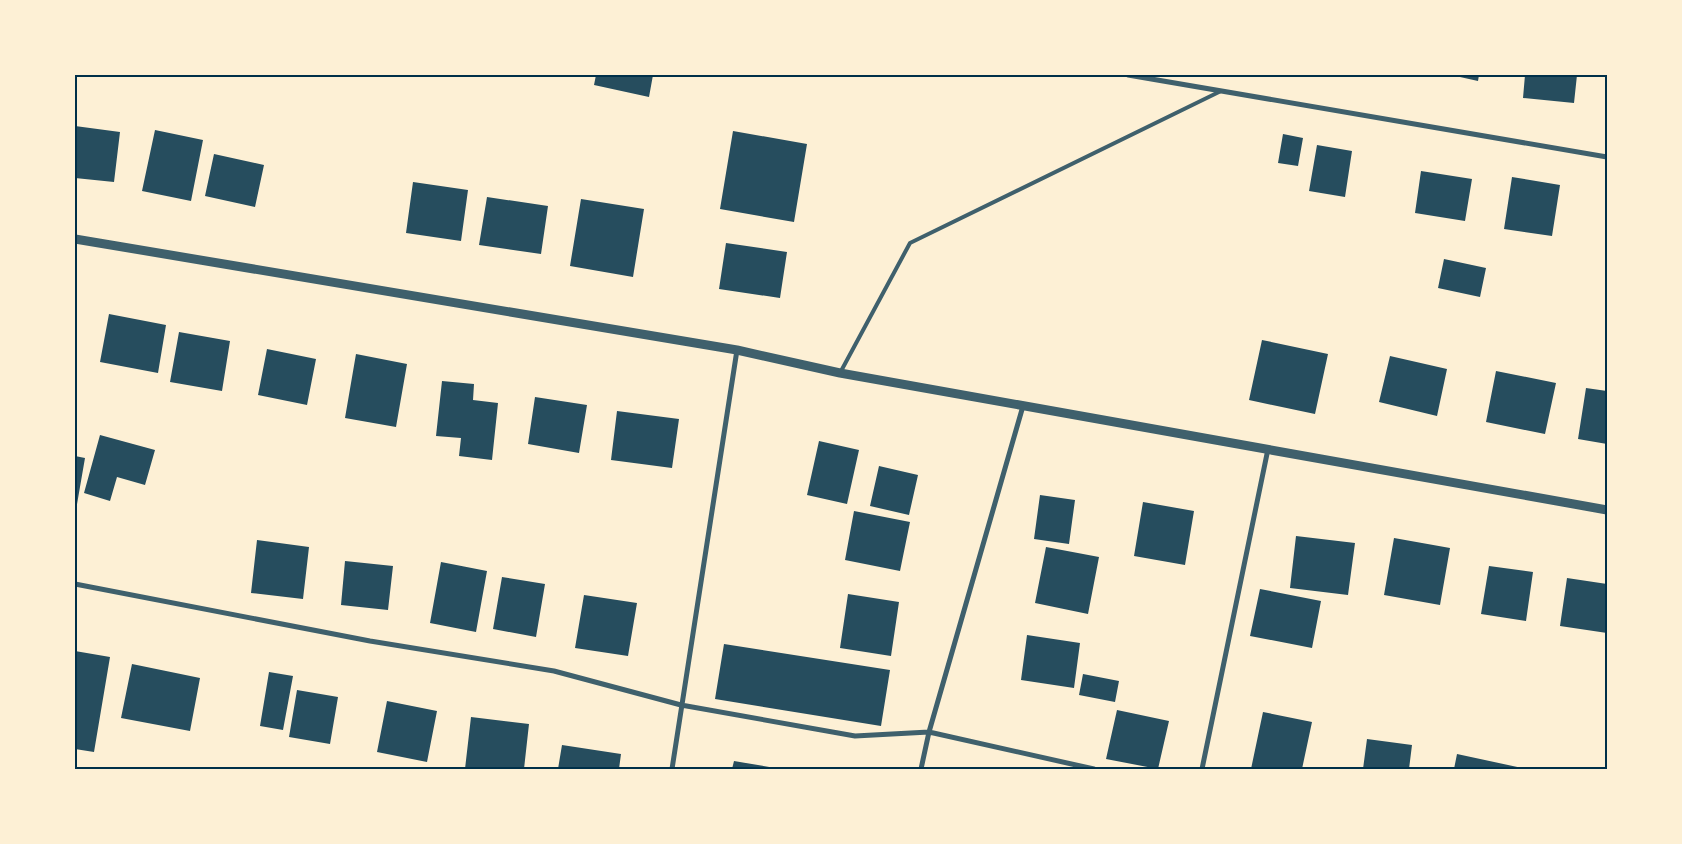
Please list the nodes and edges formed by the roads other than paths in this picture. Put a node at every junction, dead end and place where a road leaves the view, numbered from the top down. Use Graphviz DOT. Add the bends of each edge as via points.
graph roads {
  1 [pos="1128,75"];
  2 [pos="1221,91"];
  3 [pos="1607,157"];
  4 [pos="75,239"];
  5 [pos="737,350"];
  6 [pos="840,373"];
  7 [pos="1023,406"];
  8 [pos="1268,448"];
  9 [pos="1607,510"];
  10 [pos="75,584"];
  11 [pos="681,705"];
  12 [pos="928,732"];
  13 [pos="672,769"];
  14 [pos="921,769"];
  15 [pos="1094,769"];
  16 [pos="1202,769"];
  1 -- 2 [label="street"];
  2 -- 3 [label="street"];
  2 -- 6 [label="lane" via="910,243"];
  4 -- 5 [label="street"];
  5 -- 6 [label="street"];
  5 -- 11 [label="street"];
  6 -- 7 [label="street"];
  7 -- 8 [label="street"];
  7 -- 12 [label="street"];
  8 -- 9 [label="street"];
  8 -- 16 [label="street"];
  10 -- 11 [label="street" via="370,641 554,670"];
  11 -- 12 [label="street" via="855,736"];
  11 -- 13 [label="street"];
  12 -- 14 [label="street"];
  12 -- 15 [label="street"];
}
